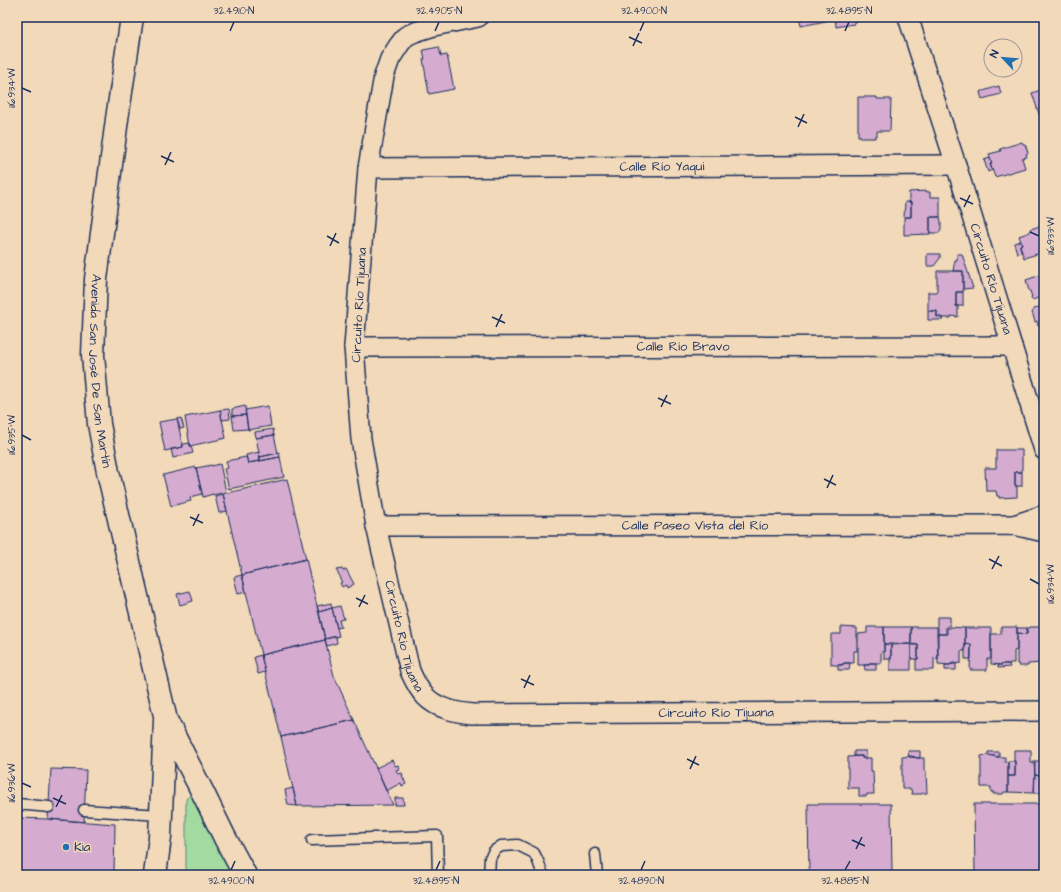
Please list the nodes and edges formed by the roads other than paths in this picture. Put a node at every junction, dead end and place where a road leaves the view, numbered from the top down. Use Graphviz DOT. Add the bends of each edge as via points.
graph roads {
  1 [pos="132,17"];
  2 [pos="478,17"];
  3 [pos="908,17"];
  4 [pos="956,165"];
  5 [pos="368,168"];
  6 [pos="1012,346"];
  7 [pos="354,347"];
  8 [pos="1044,450"];
  9 [pos="1044,515"];
  10 [pos="1014,525"];
  11 [pos="376,526"];
  12 [pos="1044,532"];
  13 [pos="1044,711"];
  14 [pos="170,743"];
  15 [pos="17,804"];
  16 [pos="49,807"];
  17 [pos="84,810"];
  18 [pos="160,815"];
  19 [pos="312,840"];
  20 [pos="595,854"];
  21 [pos="155,875"];
  22 [pos="244,875"];
  23 [pos="438,875"];
  24 [pos="489,875"];
  25 [pos="543,875"];
  26 [pos="597,875"];
  1 -- 14 [label="street, Avenida San José De San Martín" via="96,279 93,355 100,431 108,472"];
  2 -- 5 [label="street, Circuito Río Tijuana" via="415,32 406,36 399,45 390,58 384,76"];
  3 -- 4 [label="street, Circuito Río Tijuana"];
  4 -- 5 [label="street, Calle Río Yaqui"];
  4 -- 6 [label="street, Circuito Río Tijuana"];
  5 -- 7 [label="street, Circuito Río Tijuana"];
  6 -- 7 [label="street, Calle Río Bravo"];
  6 -- 8 [label="street, Circuito Río Tijuana"];
  7 -- 11 [label="street, Circuito Río Tijuana" via="361,439"];
  9 -- 10 [label="street, Calle Paseo Vista del Río"];
  10 -- 11 [label="street, Calle Paseo Vista del Río"];
  10 -- 12 [label="street, Calle Paseo Vista del Río"];
  11 -- 13 [label="street, Circuito Río Tijuana" via="410,671 425,696 442,708 455,712 480,714"];
  14 -- 18 [label="street, Avenida San José De San Martín"];
  14 -- 22 [label="street, Avenida San José De San Martín" via="203,793"];
  15 -- 16 [label="lane"];
  17 -- 18 [label="lane"];
  18 -- 21 [label="street, Avenida San José De San Martín"];
  19 -- 23 [label="lane" via="437,836"];
  20 -- 26 [label="lane"];
  24 -- 25 [label="lane" via="490,858 494,852 501,846 518,845 534,853"];
}
